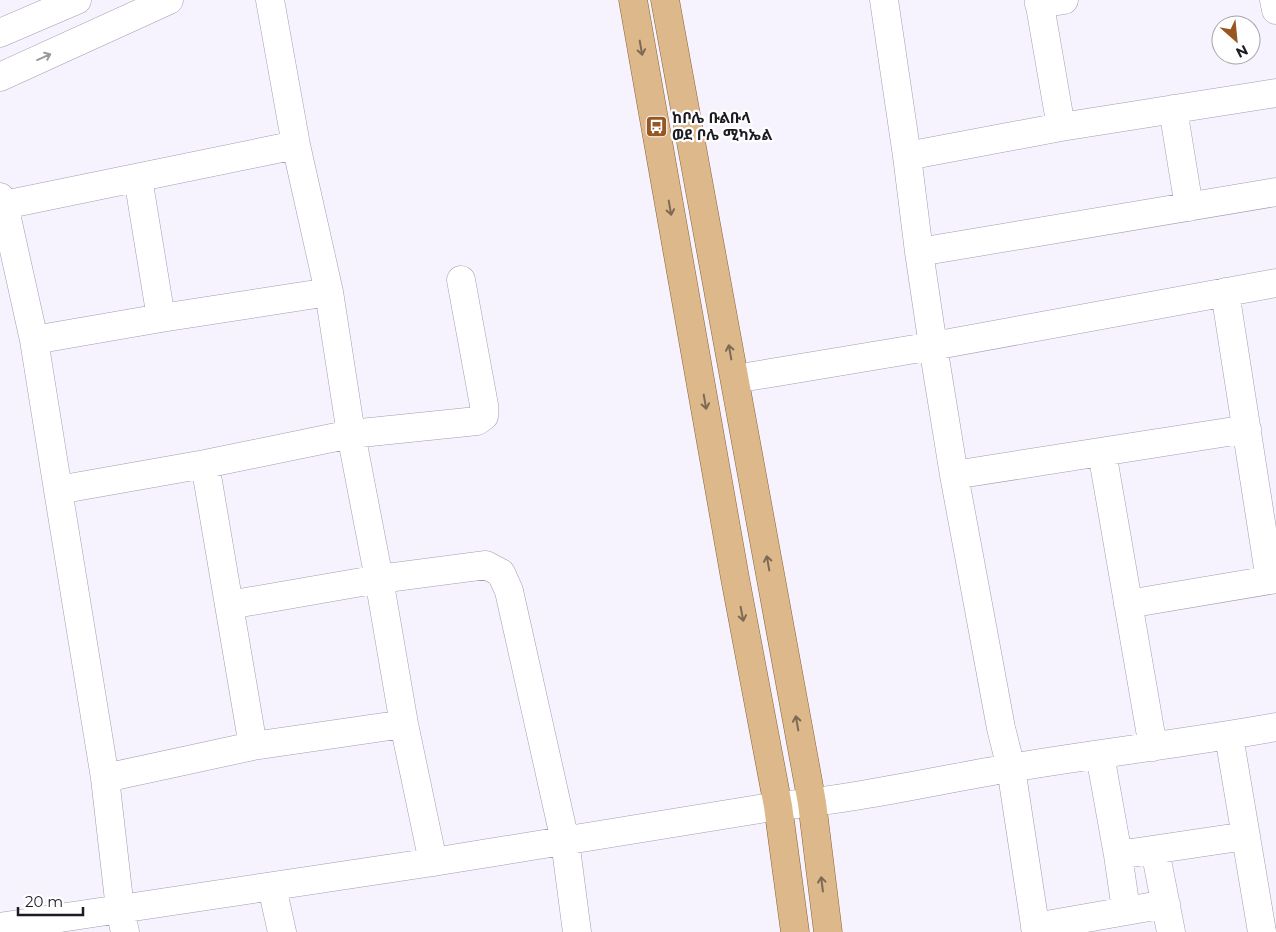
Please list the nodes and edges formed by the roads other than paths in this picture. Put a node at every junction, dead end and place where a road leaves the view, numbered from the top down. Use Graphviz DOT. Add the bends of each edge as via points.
graph roads {
  1 [pos="77,0"];
  2 [pos="169,0"];
  3 [pos="270,0"];
  4 [pos="632,0"];
  5 [pos="665,0"];
  6 [pos="884,0"];
  7 [pos="1274,0"];
  8 [pos="1048,1"];
  9 [pos="1276,10"];
  10 [pos="0,33"];
  11 [pos="0,77"];
  12 [pos="1276,93"];
  13 [pos="1173,109"];
  14 [pos="1061,127"];
  15 [pos="296,145"];
  16 [pos="908,156"];
  17 [pos="138,178"];
  18 [pos="1276,192"];
  19 [pos="2,201"];
  20 [pos="1189,207"];
  21 [pos="919,252"];
  22 [pos="461,280"];
  23 [pos="1276,283"];
  24 [pos="329,292"];
  25 [pos="1225,292"];
  26 [pos="161,318"];
  27 [pos="34,340"];
  28 [pos="933,346"];
  29 [pos="735,379"];
  30 [pos="1247,429"];
  31 [pos="351,434"];
  32 [pos="1102,452"];
  33 [pos="205,464"];
  34 [pos="954,475"];
  35 [pos="58,490"];
  36 [pos="379,579"];
  37 [pos="1273,579"];
  38 [pos="1128,604"];
  39 [pos="229,605"];
  40 [pos="404,724"];
  41 [pos="1276,727"];
  42 [pos="1229,736"];
  43 [pos="253,746"];
  44 [pos="1153,747"];
  45 [pos="1100,754"];
  46 [pos="1011,768"];
  47 [pos="105,778"];
  48 [pos="812,803"];
  49 [pos="778,806"];
  50 [pos="1246,836"];
  51 [pos="565,841"];
  52 [pos="1155,850"];
  53 [pos="1118,855"];
  54 [pos="434,862"];
  55 [pos="272,887"];
  56 [pos="1166,904"];
  57 [pos="1126,910"];
  58 [pos="122,920"];
  59 [pos="0,927"];
  60 [pos="1036,930"];
  61 [pos="282,932"];
  62 [pos="577,932"];
  63 [pos="795,932"];
  64 [pos="828,932"];
  65 [pos="1171,932"];
  66 [pos="1262,932"];
  1 -- 10 [label="street"];
  11 -- 2 [label="street, one-way"];
  3 -- 15 [label="street"];
  4 -- 49 [label="main road, one-way"];
  29 -- 5 [label="main road, one-way"];
  6 -- 16 [label="street"];
  7 -- 9 [label="street"];
  8 -- 14 [label="street"];
  12 -- 13 [label="street"];
  13 -- 14 [label="street"];
  13 -- 20 [label="street"];
  14 -- 16 [label="street"];
  15 -- 17 [label="street"];
  15 -- 24 [label="street"];
  16 -- 21 [label="street"];
  17 -- 19 [label="street"];
  17 -- 26 [label="street"];
  18 -- 20 [label="street"];
  19 -- 27 [label="street"];
  20 -- 21 [label="street"];
  21 -- 28 [label="street"];
  22 -- 31 [label="street" via="484,416 477,420"];
  23 -- 25 [label="street"];
  24 -- 26 [label="street"];
  24 -- 31 [label="street"];
  25 -- 28 [label="street"];
  25 -- 30 [label="street"];
  26 -- 27 [label="street"];
  27 -- 35 [label="street"];
  28 -- 29 [label="street"];
  28 -- 34 [label="street"];
  48 -- 29 [label="main road, one-way"];
  30 -- 32 [label="street"];
  30 -- 37 [label="street"];
  31 -- 33 [label="street"];
  31 -- 36 [label="street"];
  32 -- 34 [label="street"];
  32 -- 38 [label="street"];
  33 -- 35 [label="street"];
  33 -- 39 [label="street"];
  34 -- 46 [label="street"];
  35 -- 47 [label="street"];
  36 -- 39 [label="street"];
  36 -- 40 [label="street"];
  36 -- 51 [label="street" via="486,565 501,573 509,591"];
  37 -- 38 [label="street"];
  38 -- 44 [label="street"];
  39 -- 43 [label="street"];
  40 -- 43 [label="street"];
  40 -- 54 [label="street"];
  41 -- 42 [label="street"];
  42 -- 44 [label="street"];
  42 -- 50 [label="street"];
  43 -- 47 [label="street"];
  44 -- 45 [label="street"];
  45 -- 46 [label="street"];
  45 -- 53 [label="street"];
  46 -- 48 [label="street"];
  46 -- 60 [label="street"];
  47 -- 58 [label="street"];
  48 -- 49 [label="street"];
  64 -- 48 [label="main road, one-way"];
  49 -- 51 [label="street"];
  49 -- 63 [label="main road"];
  50 -- 52 [label="street"];
  50 -- 66 [label="street"];
  51 -- 54 [label="street"];
  51 -- 62 [label="street"];
  52 -- 53 [label="street"];
  52 -- 56 [label="street"];
  53 -- 57 [label="street"];
  54 -- 55 [label="street"];
  55 -- 58 [label="street"];
  55 -- 61 [label="street"];
  56 -- 57 [label="street"];
  56 -- 65 [label="street"];
  57 -- 60 [label="street"];
  58 -- 59 [label="street"];
}
